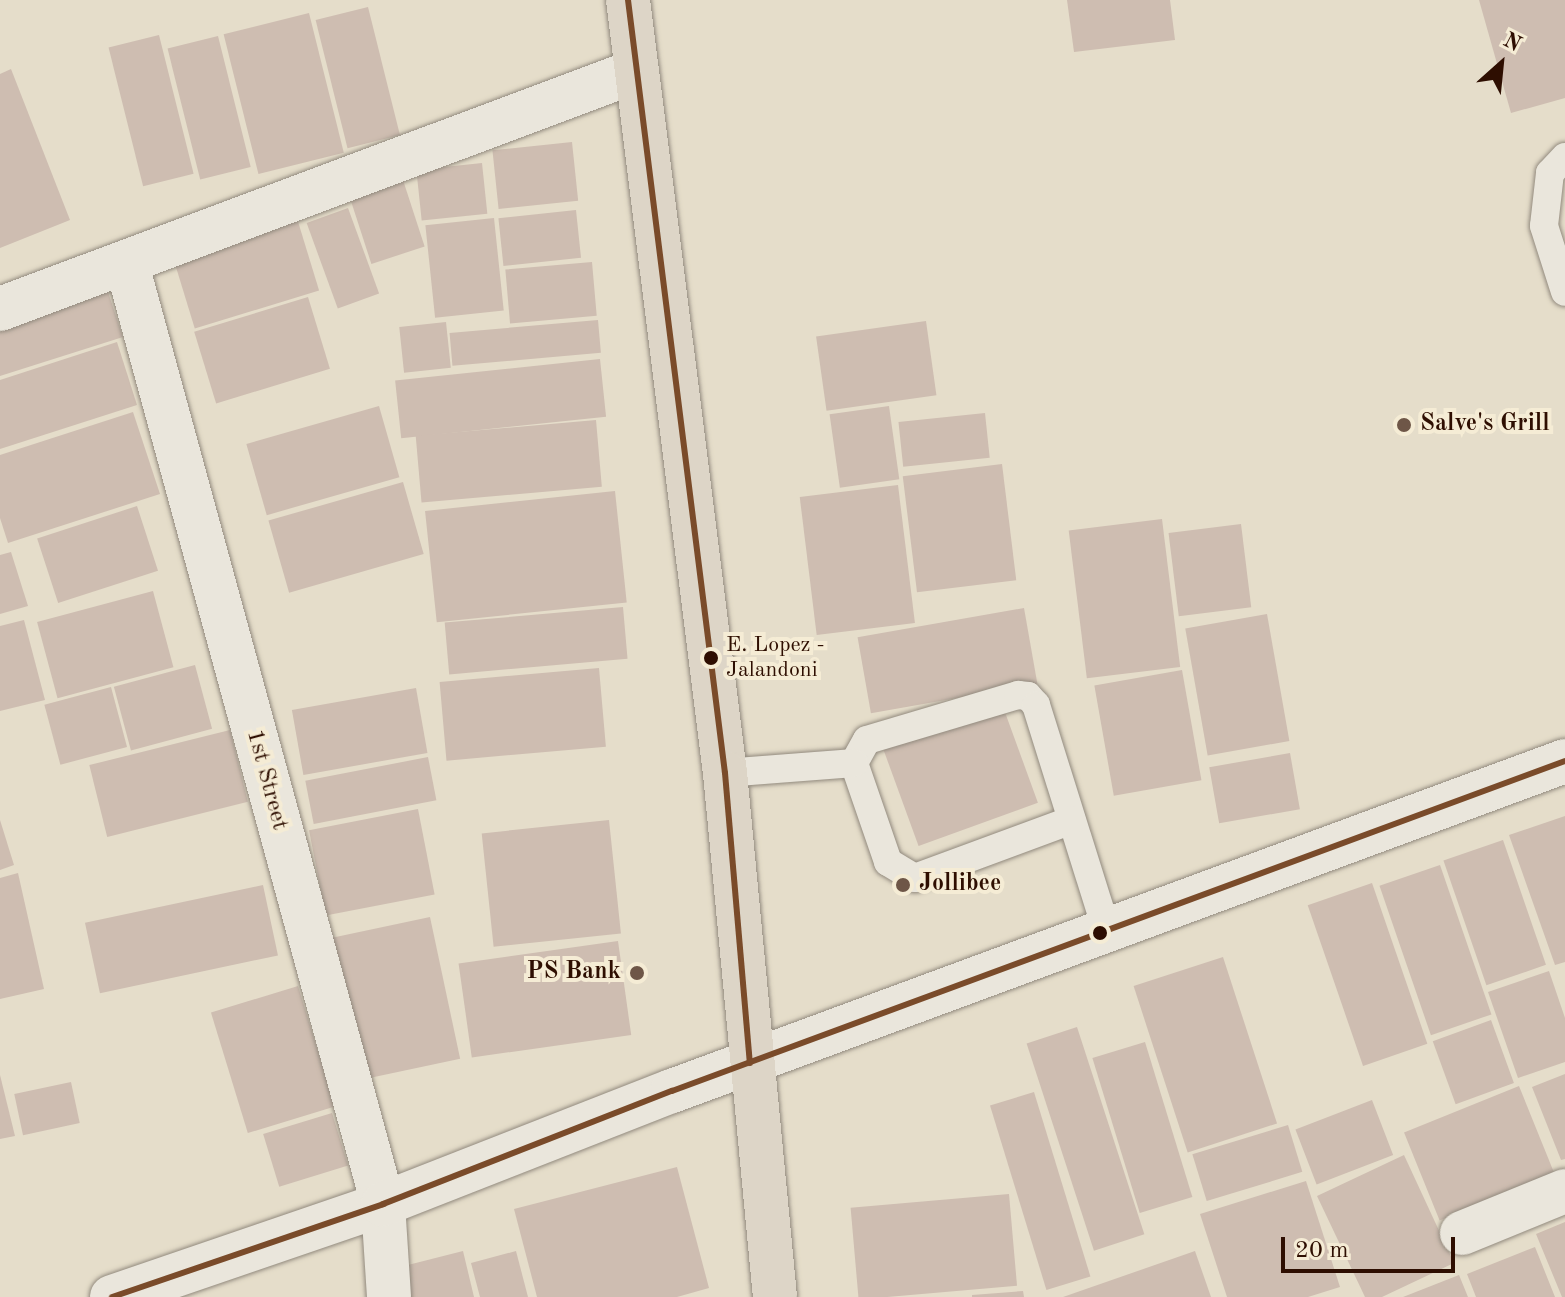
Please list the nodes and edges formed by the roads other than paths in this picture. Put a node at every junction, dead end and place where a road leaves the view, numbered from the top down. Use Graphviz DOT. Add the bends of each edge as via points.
graph roads {
  1 [pos="628,0"];
  2 [pos="636,71"];
  3 [pos="1565,157"];
  4 [pos="127,265"];
  5 [pos="1565,292"];
  6 [pos="0,309"];
  7 [pos="1565,761"];
  8 [pos="854,763"];
  9 [pos="725,773"];
  10 [pos="1072,820"];
  11 [pos="1107,931"];
  12 [pos="750,1063"];
  13 [pos="1565,1191"];
  14 [pos="383,1204"];
  15 [pos="1462,1233"];
  16 [pos="112,1297"];
  17 [pos="389,1297"];
  18 [pos="775,1297"];
  1 -- 2 [label="main road"];
  2 -- 4 [label="street"];
  2 -- 9 [label="main road"];
  3 -- 5 [label="lane" via="1550,173 1544,226"];
  4 -- 6 [label="street"];
  4 -- 14 [label="street, 1st Street"];
  7 -- 11 [label="street"];
  8 -- 9 [label="lane"];
  8 -- 10 [label="lane" via="888,862 915,878"];
  8 -- 10 [label="lane" via="867,740 1028,696 1036,705"];
  9 -- 12 [label="main road"];
  10 -- 11 [label="lane"];
  11 -- 12 [label="street"];
  12 -- 14 [label="street"];
  12 -- 18 [label="main road"];
  13 -- 15 [label="street"];
  14 -- 16 [label="street"];
  14 -- 17 [label="street, 1st Street"];
}
